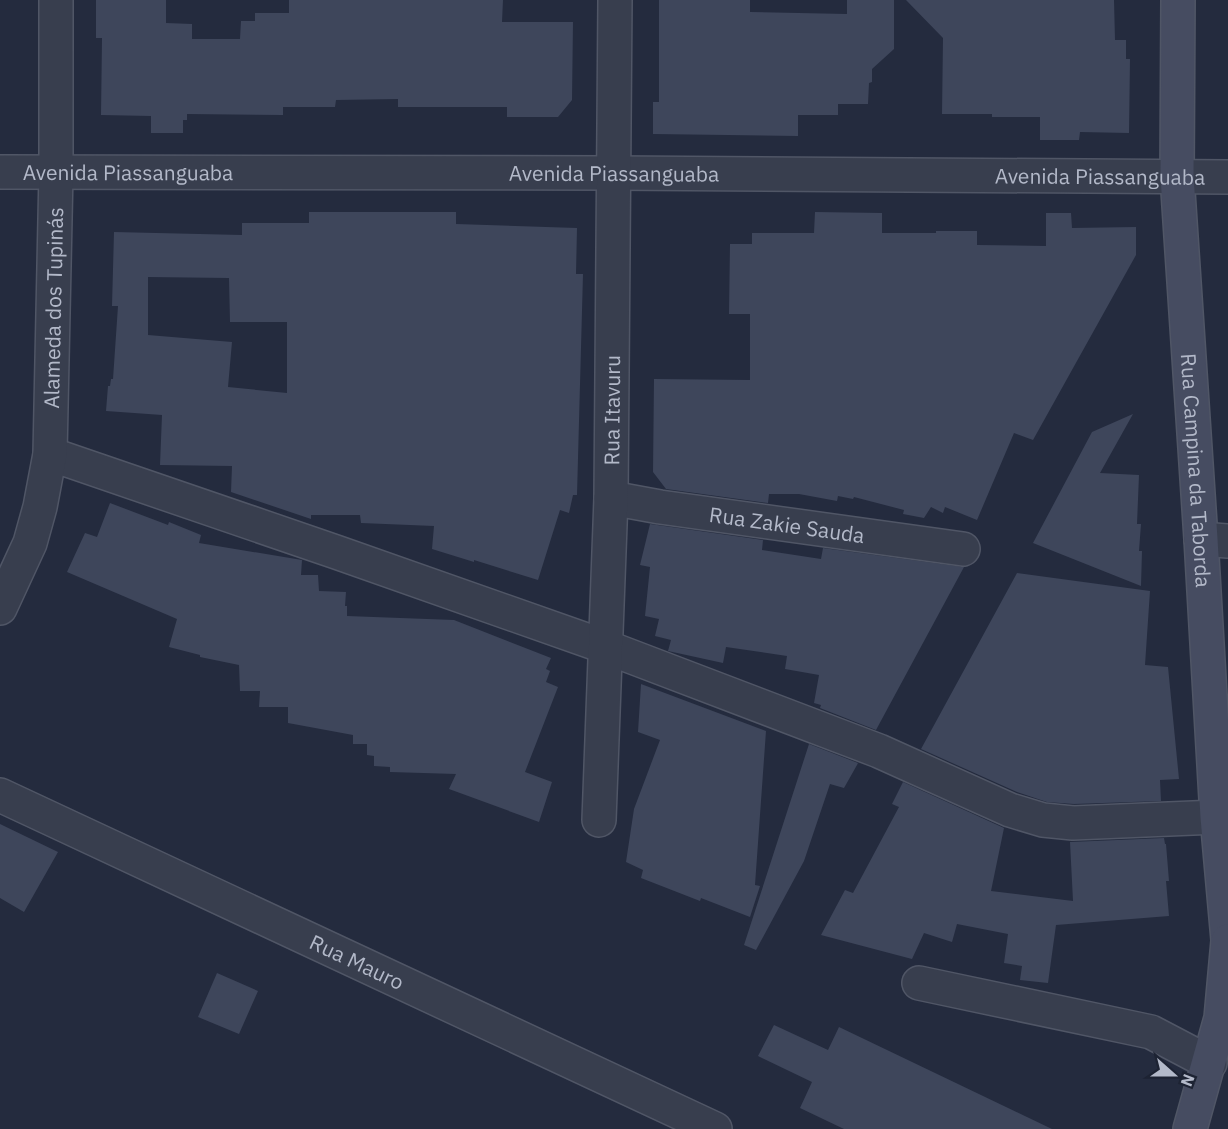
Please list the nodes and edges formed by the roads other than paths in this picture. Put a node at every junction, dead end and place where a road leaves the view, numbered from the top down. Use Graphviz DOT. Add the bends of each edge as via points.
graph roads {
  1 [pos="56,0"];
  2 [pos="615,0"];
  3 [pos="1178,0"];
  4 [pos="0,172"];
  5 [pos="56,172"];
  6 [pos="613,173"];
  7 [pos="1178,177"];
  8 [pos="1228,177"];
  9 [pos="50,454"];
  10 [pos="611,498"];
  11 [pos="1215,540"];
  12 [pos="963,549"];
  13 [pos="0,609"];
  14 [pos="606,647"];
  15 [pos="0,795"];
  16 [pos="1217,817"];
  17 [pos="599,820"];
  18 [pos="1226,902"];
  19 [pos="1228,940"];
  20 [pos="919,984"];
  21 [pos="1219,1065"];
  22 [pos="715,1129"];
  23 [pos="1190,1129"];
  1 -- 5 [label="street, Alameda dos Tupinás"];
  2 -- 6 [label="street, Rua Itavuru"];
  3 -- 7 [label="street, Rua Campina da Taborda"];
  4 -- 5 [label="street, Avenida Piassanguaba"];
  5 -- 6 [label="street, Avenida Piassanguaba"];
  5 -- 9 [label="street, Alameda dos Tupinás"];
  6 -- 7 [label="street, Avenida Piassanguaba"];
  6 -- 10 [label="street, Rua Itavuru"];
  7 -- 8 [label="street, Avenida Piassanguaba"];
  7 -- 11 [label="street, Rua Campina da Taborda"];
  9 -- 13 [label="street, Alameda dos Tupinás" via="30,543"];
  9 -- 14 [label="street"];
  10 -- 12 [label="street, Rua Zakie Sauda"];
  10 -- 14 [label="street, Rua Itavuru"];
  11 -- 16 [label="street, Rua Campina da Taborda"];
  14 -- 16 [label="street" via="879,751 1010,810 1044,820 1073,823"];
  14 -- 17 [label="street, Rua Itavuru"];
  15 -- 22 [label="street, Rua Mauro"];
  16 -- 18 [label="street, Rua Campina da Taborda"];
  18 -- 19 [label="street, Rua Campina da Taborda"];
  19 -- 21 [label="street, Rua Campina da Taborda"];
  20 -- 21 [label="street" via="1151,1032"];
  21 -- 23 [label="street, Rua Campina da Taborda"];
}
